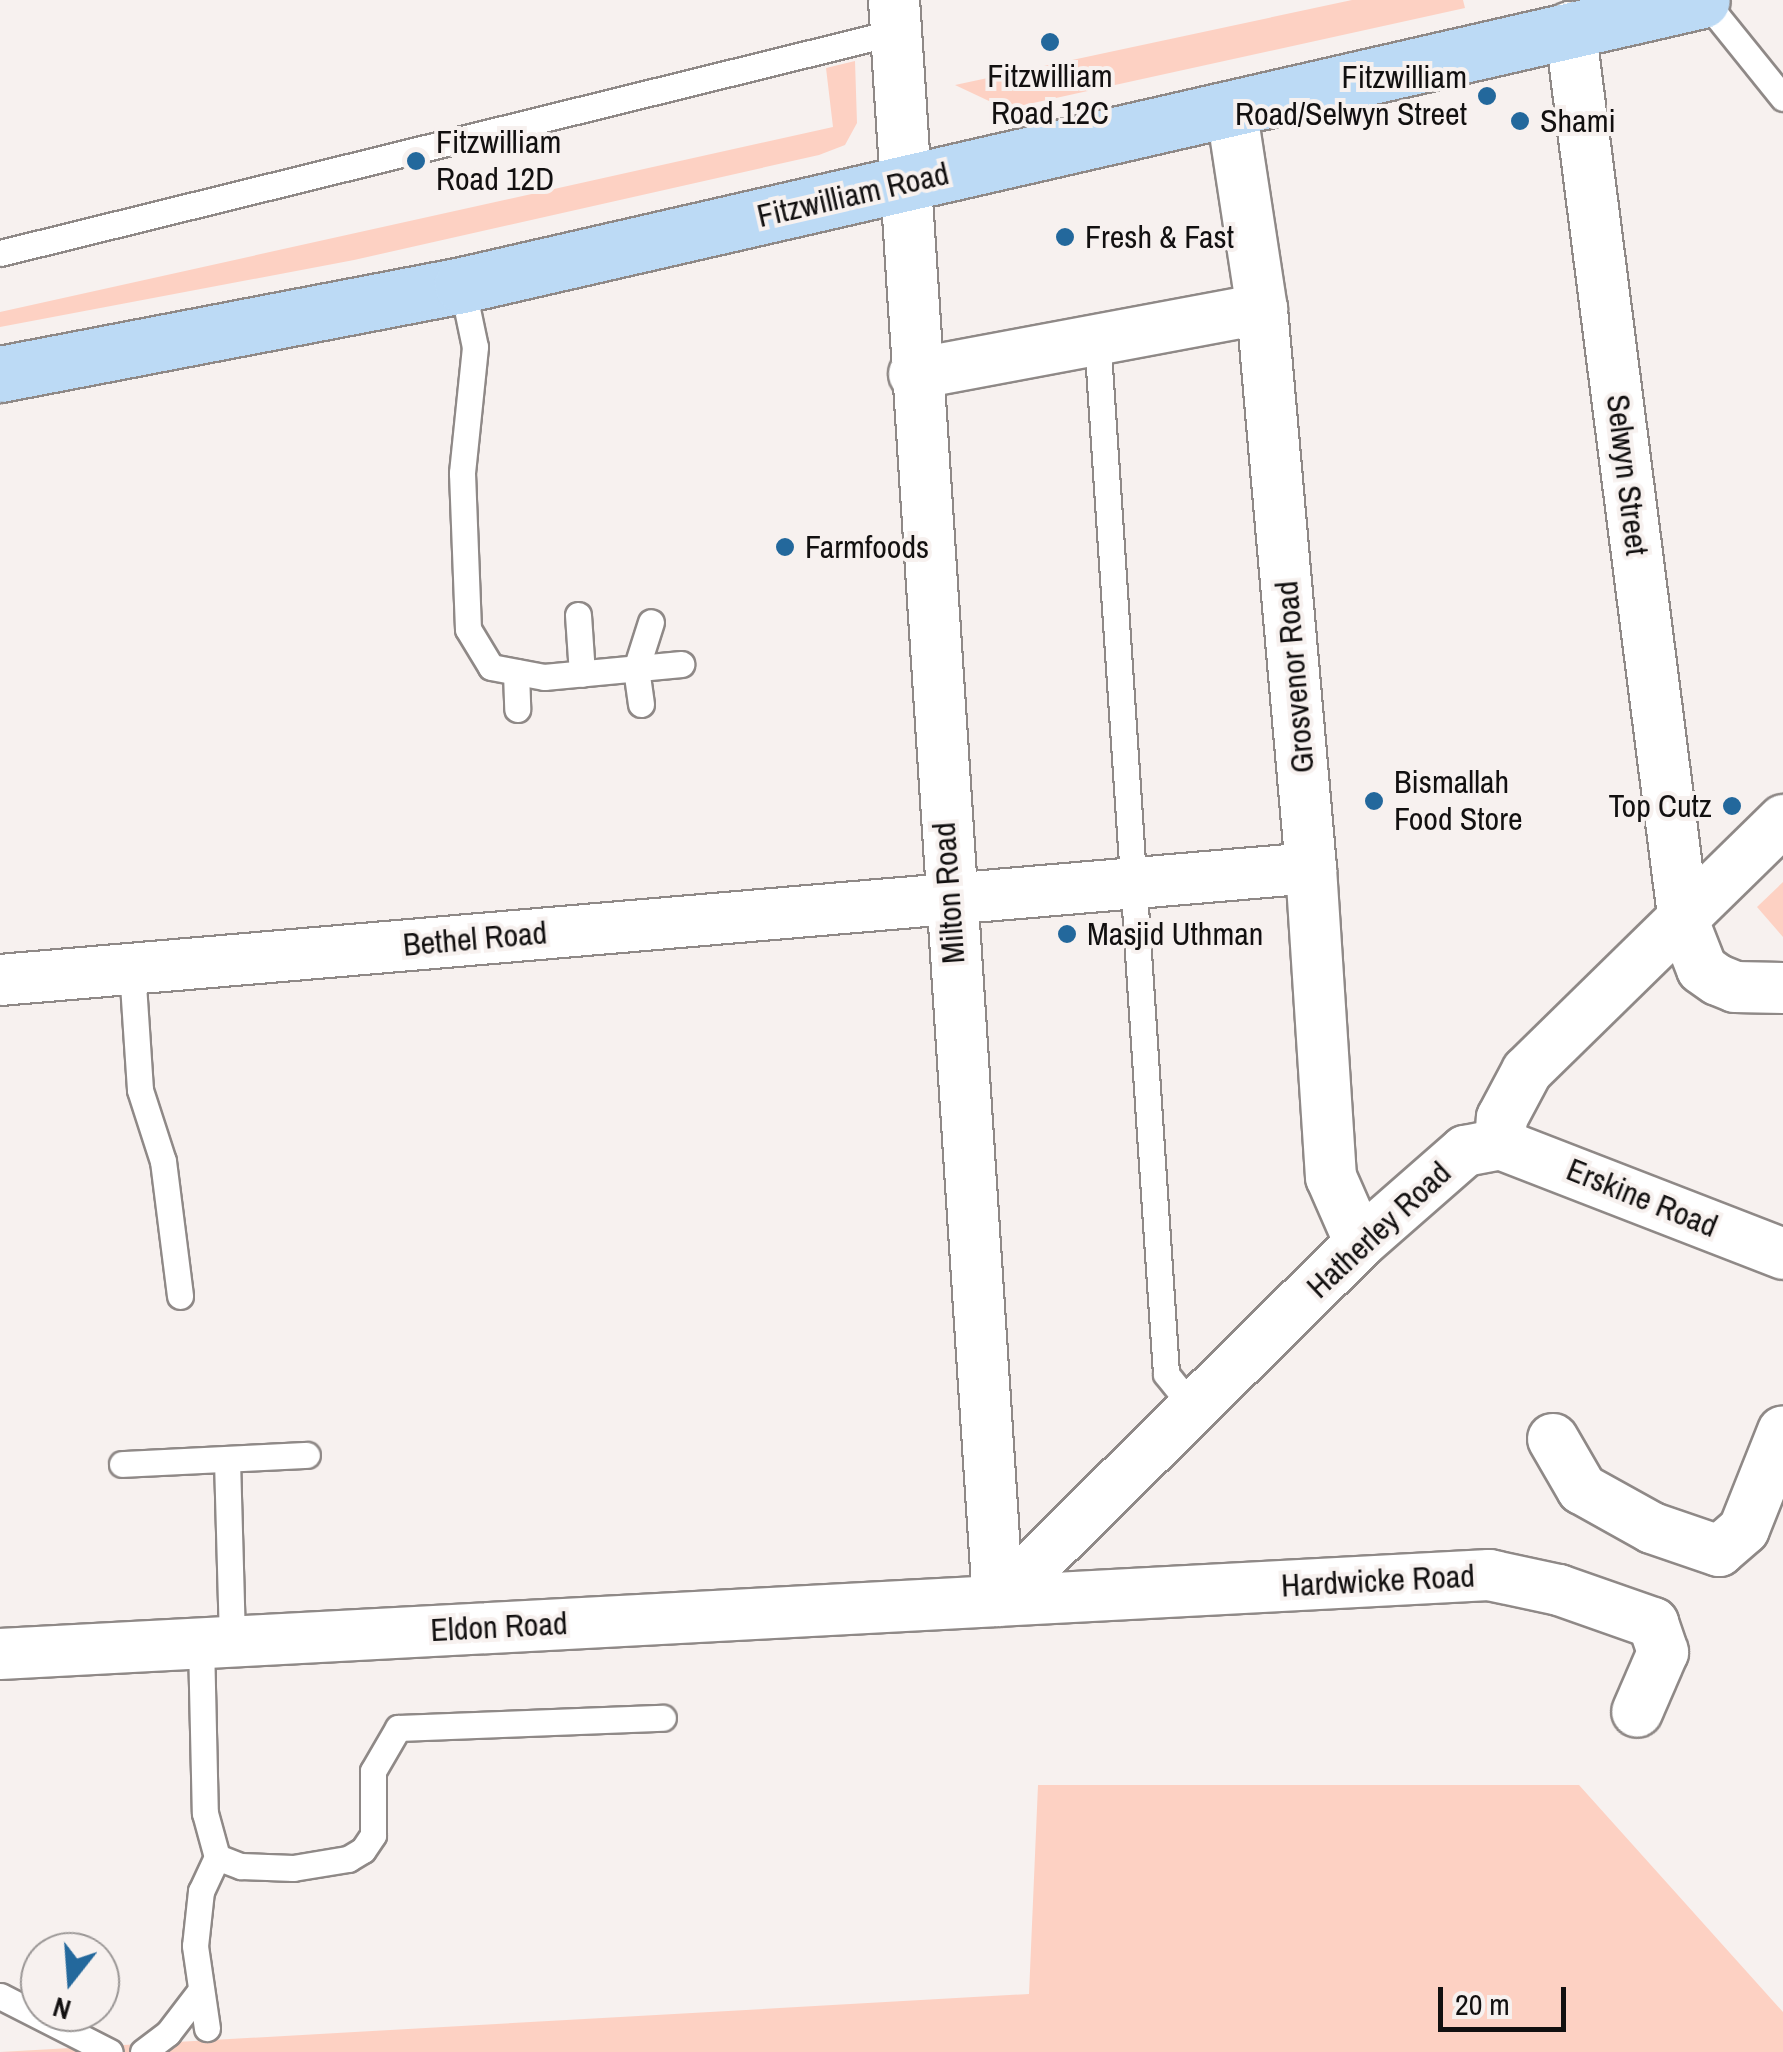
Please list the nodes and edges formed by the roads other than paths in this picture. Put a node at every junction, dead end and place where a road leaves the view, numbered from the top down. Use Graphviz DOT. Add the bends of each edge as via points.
graph roads {
  1 [pos="1703,0"];
  2 [pos="895,16"];
  3 [pos="1570,27"];
  4 [pos="1783,98"];
  5 [pos="1231,107"];
  6 [pos="904,184"];
  7 [pos="0,253"];
  8 [pos="462,285"];
  9 [pos="1262,309"];
  10 [pos="1098,338"];
  11 [pos="0,374"];
  12 [pos="914,374"];
  13 [pos="578,615"];
  14 [pos="651,622"];
  15 [pos="681,664"];
  16 [pos="636,669"];
  17 [pos="516,672"];
  18 [pos="582,674"];
  19 [pos="641,704"];
  20 [pos="517,709"];
  21 [pos="1783,820"];
  22 [pos="1312,868"];
  23 [pos="1134,881"];
  24 [pos="949,899"];
  25 [pos="1684,923"];
  26 [pos="132,969"];
  27 [pos="0,980"];
  28 [pos="1783,988"];
  29 [pos="1500,1144"];
  30 [pos="1360,1243"];
  31 [pos="1783,1254"];
  32 [pos="180,1296"];
  33 [pos="1195,1410"];
  34 [pos="1783,1431"];
  35 [pos="1554,1439"];
  36 [pos="307,1455"];
  37 [pos="227,1460"];
  38 [pos="122,1464"];
  39 [pos="998,1601"];
  40 [pos="216,1642"];
  41 [pos="0,1654"];
  42 [pos="1636,1712"];
  43 [pos="662,1718"];
  44 [pos="217,1857"];
  45 [pos="200,1990"];
  46 [pos="0,1996"];
  47 [pos="208,2028"];
  48 [pos="110,2052"];
  49 [pos="143,2052"];
  1 -- 3 [label="main road, Fitzwilliam Road"];
  1 -- 4 [label="lane"];
  2 -- 6 [label="street, Milton Road"];
  2 -- 7 [label="lane"];
  3 -- 5 [label="main road, Fitzwilliam Road"];
  3 -- 25 [label="street, Selwyn Street"];
  5 -- 6 [label="main road, Fitzwilliam Road"];
  5 -- 9 [label="street, Grosvenor Road"];
  6 -- 8 [label="main road, Fitzwilliam Road"];
  6 -- 12 [label="street, Milton Road"];
  8 -- 11 [label="main road, Fitzwilliam Road"];
  8 -- 17 [label="lane" via="476,348 462,474 468,629 491,667"];
  9 -- 10 [label="street"];
  9 -- 22 [label="street, Grosvenor Road"];
  10 -- 12 [label="street"];
  10 -- 23 [label="lane"];
  12 -- 24 [label="street, Milton Road"];
  13 -- 18 [label="lane"];
  14 -- 16 [label="lane"];
  15 -- 16 [label="lane"];
  16 -- 18 [label="lane"];
  16 -- 19 [label="lane"];
  17 -- 18 [label="lane"];
  17 -- 20 [label="lane"];
  21 -- 25 [label="street"];
  22 -- 23 [label="street, Bethel Road"];
  22 -- 30 [label="street, Grosvenor Road" via="1331,1177"];
  23 -- 24 [label="street, Bethel Road"];
  23 -- 33 [label="lane" via="1166,1374"];
  24 -- 26 [label="street, Bethel Road"];
  24 -- 39 [label="street, Milton Road"];
  25 -- 28 [label="street, Selwyn Street" via="1702,969 1718,980"];
  25 -- 29 [label="street" via="1527,1071 1502,1118"];
  26 -- 27 [label="street, Bethel Road"];
  26 -- 32 [label="lane" via="140,1090 164,1161"];
  29 -- 30 [label="street, Hatherley Road" via="1464,1150"];
  29 -- 31 [label="street, Erskine Road"];
  30 -- 33 [label="street, Hatherley Road"];
  33 -- 39 [label="street, Hatherley Road"];
  34 -- 35 [label="street" via="1744,1529 1719,1551 1668,1536 1582,1489"];
  36 -- 37 [label="lane"];
  37 -- 38 [label="lane"];
  37 -- 40 [label="lane"];
  39 -- 40 [label="street, Eldon Road"];
  39 -- 42 [label="street, Hardwicke Road" via="1519,1578 1653,1623 1663,1652"];
  40 -- 41 [label="street, Eldon Road"];
  40 -- 44 [label="lane" via="204,1813"];
  43 -- 44 [label="lane" via="398,1728 373,1771 373,1834 363,1850 293,1868 241,1866"];
  44 -- 45 [label="lane" via="202,1890 195,1946"];
  45 -- 47 [label="lane"];
  45 -- 49 [label="lane" via="168,2034"];
  46 -- 48 [label="lane"];
}
